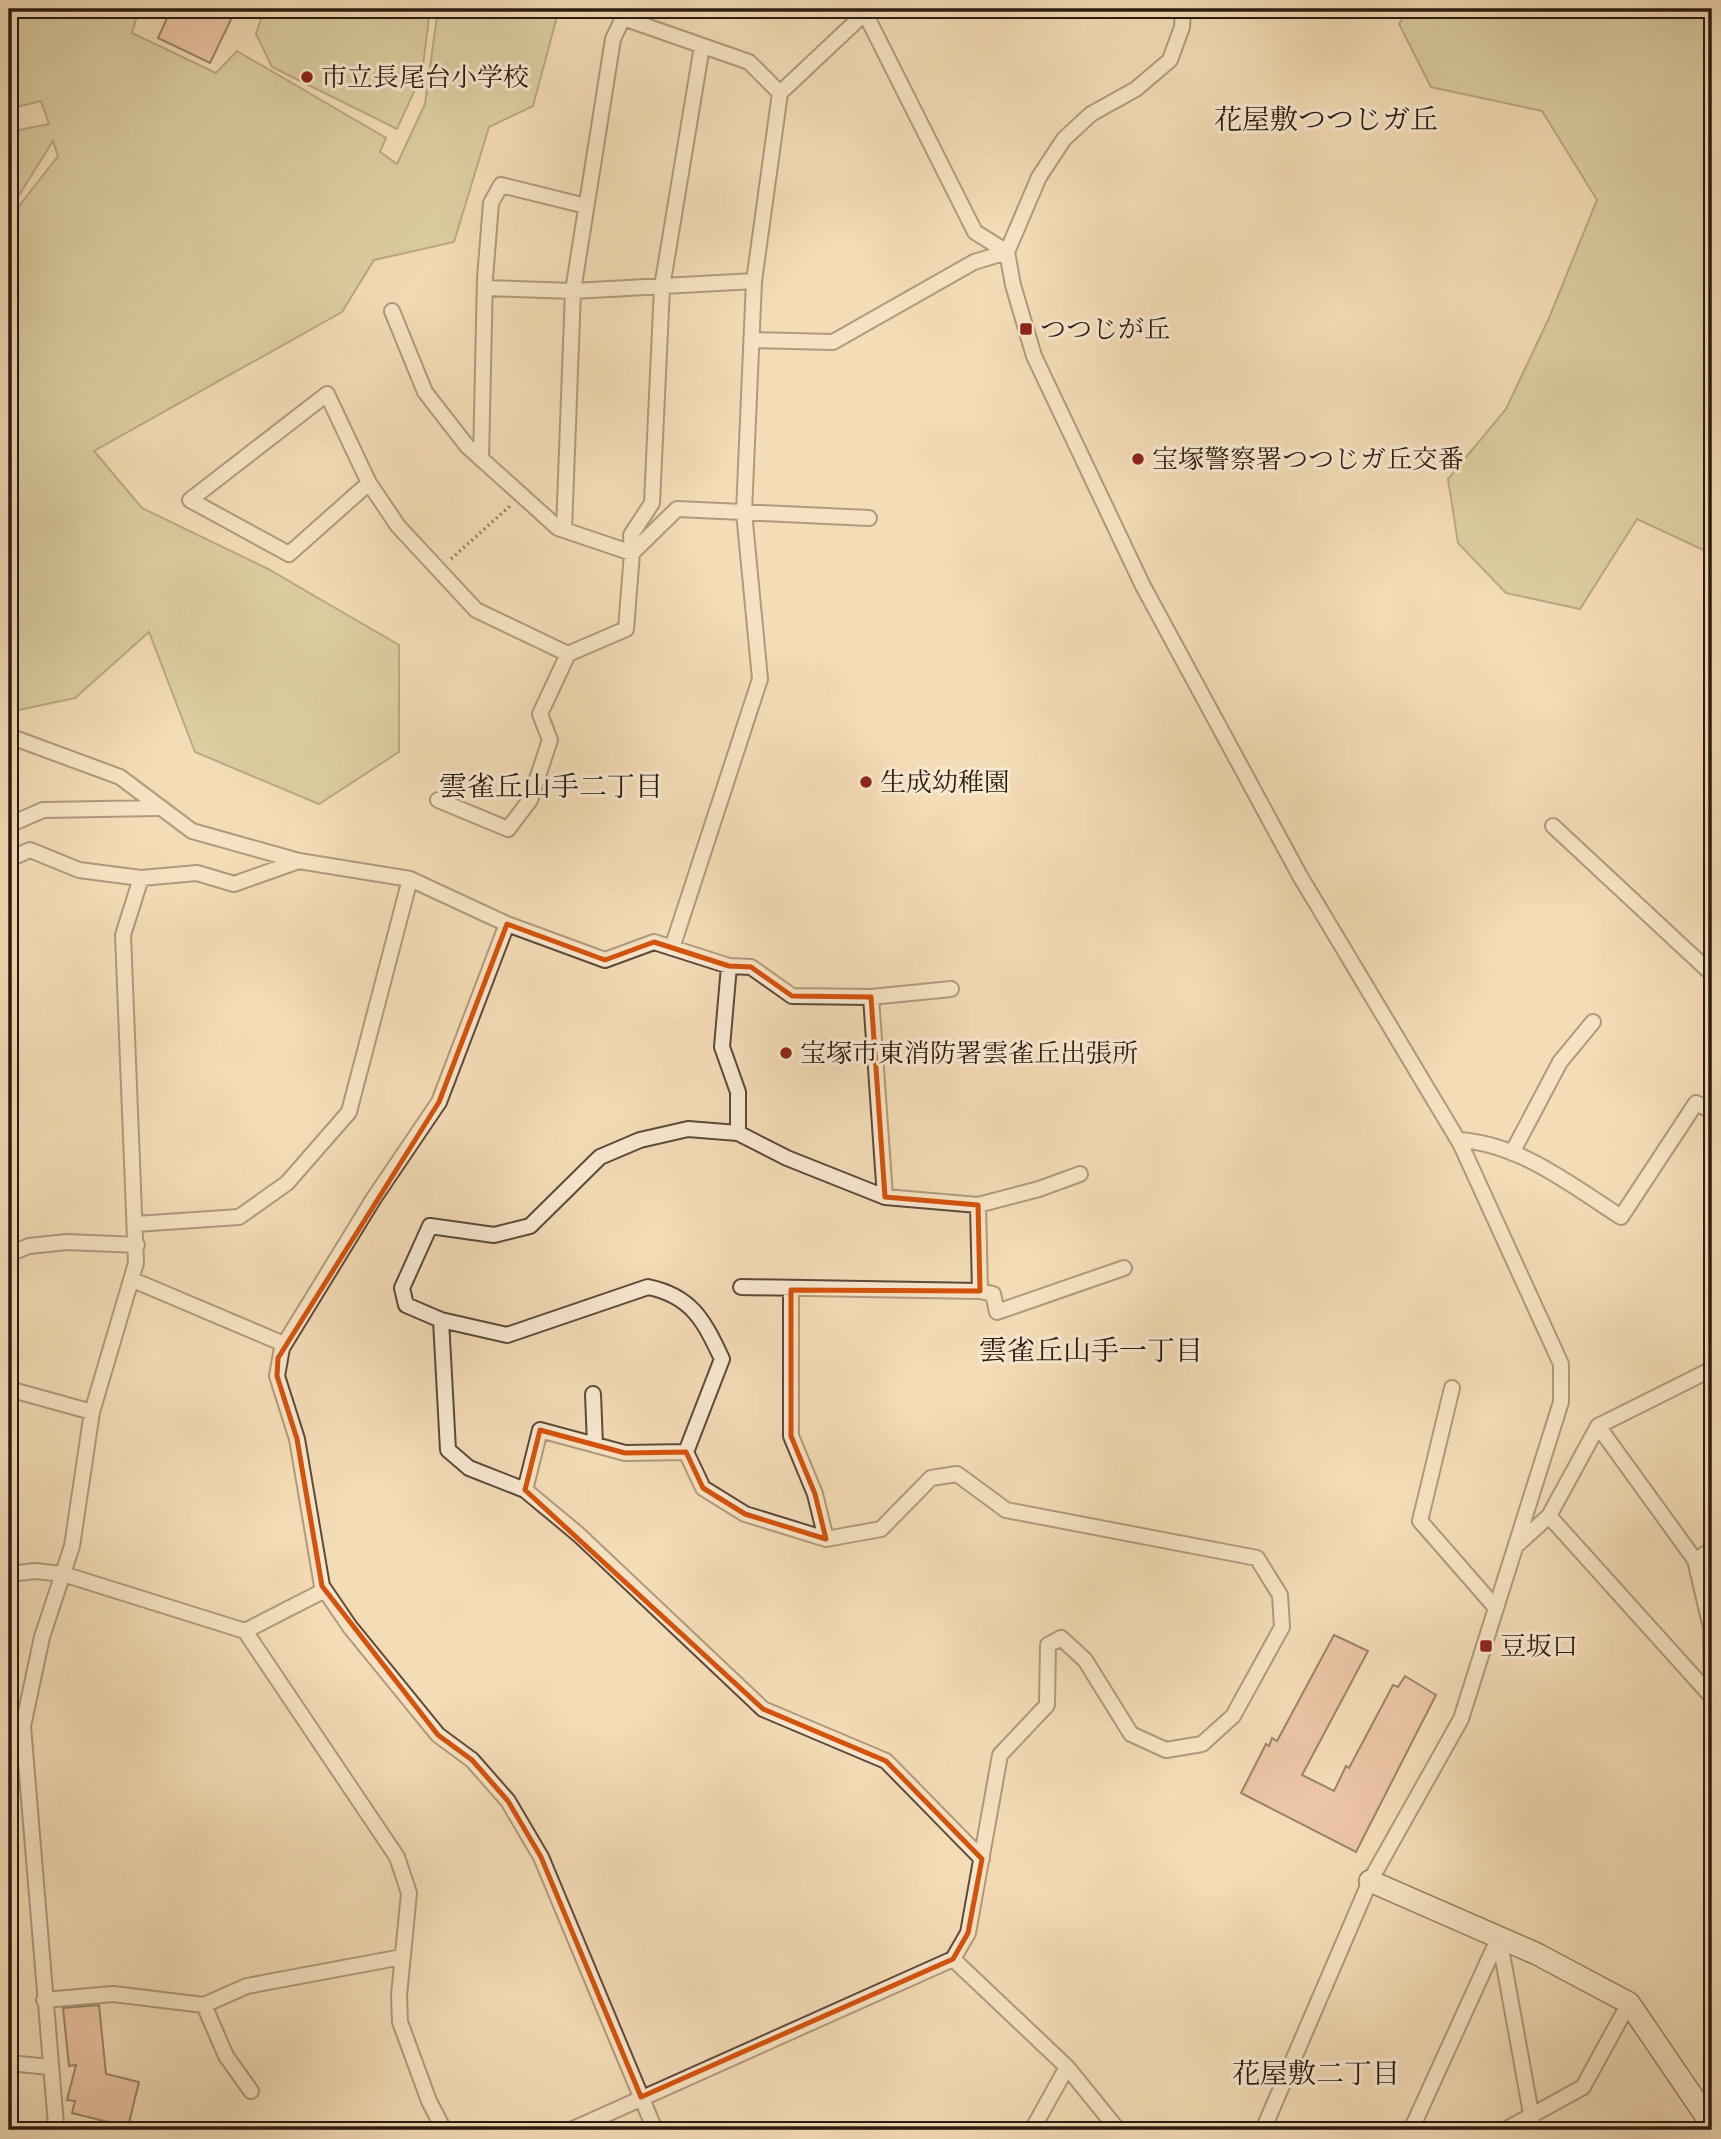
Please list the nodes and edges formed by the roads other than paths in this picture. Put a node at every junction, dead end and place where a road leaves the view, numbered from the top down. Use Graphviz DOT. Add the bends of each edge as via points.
graph roads {
  1 [pos="1183,9"];
  2 [pos="864,11"];
  3 [pos="702,46"];
  4 [pos="780,93"];
  5 [pos="586,206"];
  6 [pos="1007,252"];
  7 [pos="754,281"];
  8 [pos="662,287"];
  9 [pos="485,288"];
  10 [pos="573,291"];
  11 [pos="392,311"];
  12 [pos="751,340"];
  13 [pos="481,459"];
  14 [pos="369,483"];
  15 [pos="744,512"];
  16 [pos="869,518"];
  17 [pos="564,530"];
  18 [pos="632,553"];
  19 [pos="568,654"];
  20 [pos="9,736"];
  21 [pos="438,800"];
  22 [pos="158,808"];
  23 [pos="9,825"];
  24 [pos="1553,826"];
  25 [pos="9,859"];
  26 [pos="299,861"];
  27 [pos="141,878"];
  28 [pos="410,879"];
  29 [pos="507,924"];
  30 [pos="672,948"];
  31 [pos="729,966"];
  32 [pos="1712,974"];
  33 [pos="951,989"];
  34 [pos="871,997"];
  35 [pos="1593,1022"];
  36 [pos="1712,1111"];
  37 [pos="738,1133"];
  38 [pos="1458,1140"];
  39 [pos="1512,1153"];
  40 [pos="1080,1174"];
  41 [pos="885,1197"];
  42 [pos="978,1205"];
  43 [pos="136,1224"];
  44 [pos="137,1245"];
  45 [pos="9,1254"];
  46 [pos="1124,1268"];
  47 [pos="133,1280"];
  48 [pos="741,1287"];
  49 [pos="791,1290"];
  50 [pos="980,1292"];
  51 [pos="440,1321"];
  52 [pos="284,1344"];
  53 [pos="1711,1372"];
  54 [pos="1452,1388"];
  55 [pos="9,1389"];
  56 [pos="593,1394"];
  57 [pos="92,1412"];
  58 [pos="1598,1426"];
  59 [pos="595,1445"];
  60 [pos="686,1452"];
  61 [pos="525,1490"];
  62 [pos="1549,1516"];
  63 [pos="825,1539"];
  64 [pos="1517,1545"];
  65 [pos="1712,1550"];
  66 [pos="1695,1560"];
  67 [pos="9,1574"];
  68 [pos="63,1574"];
  69 [pos="325,1590"];
  70 [pos="1496,1608"];
  71 [pos="245,1631"];
  72 [pos="1712,1699"];
  73 [pos="982,1859"];
  74 [pos="1370,1881"];
  75 [pos="1499,1937"];
  76 [pos="402,1957"];
  77 [pos="953,1959"];
  78 [pos="44,2000"];
  79 [pos="1629,2003"];
  80 [pos="204,2005"];
  81 [pos="9,2063"];
  82 [pos="50,2067"];
  83 [pos="1067,2067"];
  84 [pos="251,2091"];
  85 [pos="641,2097"];
  86 [pos="1532,2124"];
  87 [pos="1712,2125"];
  88 [pos="59,2129"];
  89 [pos="444,2130"];
  90 [pos="571,2130"];
  91 [pos="655,2130"];
  92 [pos="1032,2130"];
  93 [pos="1118,2130"];
  94 [pos="1263,2130"];
  95 [pos="1411,2130"];
  96 [pos="1505,2130"];
  1 -- 6 [label="street" via="1170,60 1136,89 1091,114 1064,139 1039,177"];
  2 -- 4 [label="street"];
  2 -- 6 [label="street" via="975,232"];
  3 -- 4 [label="street" via="749,62"];
  3 -- 5 [label="street" via="623,18 612,39"];
  3 -- 8 [label="street"];
  4 -- 7 [label="street"];
  5 -- 9 [label="street" via="501,185 491,203"];
  5 -- 10 [label="street"];
  6 -- 12 [label="street" via="974,262 833,342"];
  6 -- 38 [label="street" via="1034,356 1143,586 1300,876"];
  7 -- 8 [label="street"];
  7 -- 12 [label="street"];
  8 -- 10 [label="street"];
  8 -- 18 [label="street" via="652,503 631,535"];
  9 -- 10 [label="street"];
  9 -- 13 [label="street"];
  10 -- 17 [label="street"];
  11 -- 13 [label="street" via="425,392"];
  12 -- 15 [label="street"];
  13 -- 17 [label="street"];
  14 -- 14 [label="street" via="327,394 190,500 289,554"];
  14 -- 19 [label="street" via="398,526 476,610"];
  15 -- 16 [label="street"];
  15 -- 18 [label="street" via="677,509"];
  15 -- 30 [label="street" via="760,679"];
  17 -- 18 [label="street"];
  18 -- 19 [label="street" via="626,629"];
  19 -- 21 [label="street" via="540,714 550,740 530,800 508,829"];
  20 -- 22 [label="street" via="120,777"];
  22 -- 23 [label="street" via="43,810"];
  22 -- 26 [label="street" via="192,831"];
  24 -- 32 [label="street"];
  25 -- 27 [label="street" via="30,850 79,870"];
  26 -- 27 [label="street" via="234,884 197,873"];
  26 -- 28 [label="street"];
  27 -- 43 [label="street" via="123,935"];
  28 -- 29 [label="street"];
  28 -- 43 [label="street" via="349,1112 287,1183 240,1217"];
  29 -- 30 [label="street" via="605,960 654,942"];
  29 -- 52 [label="street" via="439,1102"];
  30 -- 31 [label="street"];
  31 -- 34 [label="street" via="751,967 792,996"];
  31 -- 37 [label="street" via="722,1047 738,1092"];
  33 -- 34 [label="street"];
  34 -- 41 [label="street"];
  35 -- 39 [label="street" via="1560,1062"];
  36 -- 39 [label="street" via="1696,1103 1621,1217"];
  37 -- 41 [label="street"];
  37 -- 51 [label="street" via="688,1129 640,1140 600,1157 530,1226 494,1235 430,1226 402,1288 406,1305"];
  38 -- 39 [label="street" via="1484,1141"];
  38 -- 64 [label="street" via="1561,1364 1561,1402"];
  40 -- 42 [label="street"];
  41 -- 42 [label="street"];
  42 -- 50 [label="street"];
  43 -- 44 [label="street"];
  44 -- 45 [label="street" via="67,1242 29,1246"];
  44 -- 47 [label="street"];
  46 -- 50 [label="street" via="998,1312 993,1294"];
  47 -- 52 [label="street"];
  47 -- 57 [label="street"];
  48 -- 49 [label="street"];
  49 -- 50 [label="street"];
  49 -- 63 [label="street" via="791,1436 815,1494"];
  51 -- 60 [label="street" via="507,1335 648,1287 670,1292 702,1318 722,1359"];
  51 -- 61 [label="street" via="448,1450 469,1468"];
  52 -- 69 [label="street" via="277,1376 297,1438"];
  53 -- 58 [label="street"];
  54 -- 70 [label="street" via="1420,1521"];
  55 -- 57 [label="street"];
  56 -- 59 [label="street"];
  57 -- 68 [label="street" via="72,1546"];
  58 -- 62 [label="street"];
  58 -- 66 [label="street"];
  59 -- 60 [label="street" via="625,1453"];
  59 -- 61 [label="street" via="540,1430"];
  60 -- 63 [label="street" via="704,1488 745,1514"];
  61 -- 73 [label="street" via="578,1534 763,1709 886,1762"];
  62 -- 64 [label="street"];
  62 -- 72 [label="street"];
  63 -- 73 [label="street" via="881,1529 930,1478 957,1474 1006,1510 1257,1558 1280,1595 1282,1627 1233,1716 1202,1744 1166,1750 1131,1734 1085,1660 1061,1638 1048,1645 1047,1705 1000,1755"];
  64 -- 70 [label="street"];
  65 -- 66 [label="street"];
  66 -- 72 [label="street" via="1711,1628"];
  67 -- 68 [label="street"];
  68 -- 71 [label="street"];
  68 -- 78 [label="street" via="42,1637 23,1726"];
  69 -- 71 [label="street"];
  69 -- 85 [label="street" via="438,1735 472,1760 508,1801 541,1857"];
  70 -- 74 [label="street" via="1461,1719"];
  71 -- 76 [label="street" via="397,1857 409,1893"];
  73 -- 77 [label="street" via="968,1933"];
  74 -- 75 [label="street"];
  74 -- 94 [label="street"];
  75 -- 79 [label="street"];
  75 -- 86 [label="street"];
  75 -- 95 [label="street"];
  76 -- 80 [label="street" via="247,1986"];
  76 -- 89 [label="street" via="400,2022"];
  77 -- 83 [label="street"];
  77 -- 85 [label="street"];
  78 -- 80 [label="street" via="113,1994"];
  78 -- 82 [label="street"];
  79 -- 86 [label="street" via="1584,2087"];
  79 -- 87 [label="street"];
  80 -- 84 [label="street" via="226,2056"];
  81 -- 82 [label="street"];
  82 -- 88 [label="street"];
  83 -- 92 [label="street"];
  83 -- 93 [label="street"];
  85 -- 90 [label="street"];
  85 -- 91 [label="street"];
  86 -- 96 [label="street"];
}
